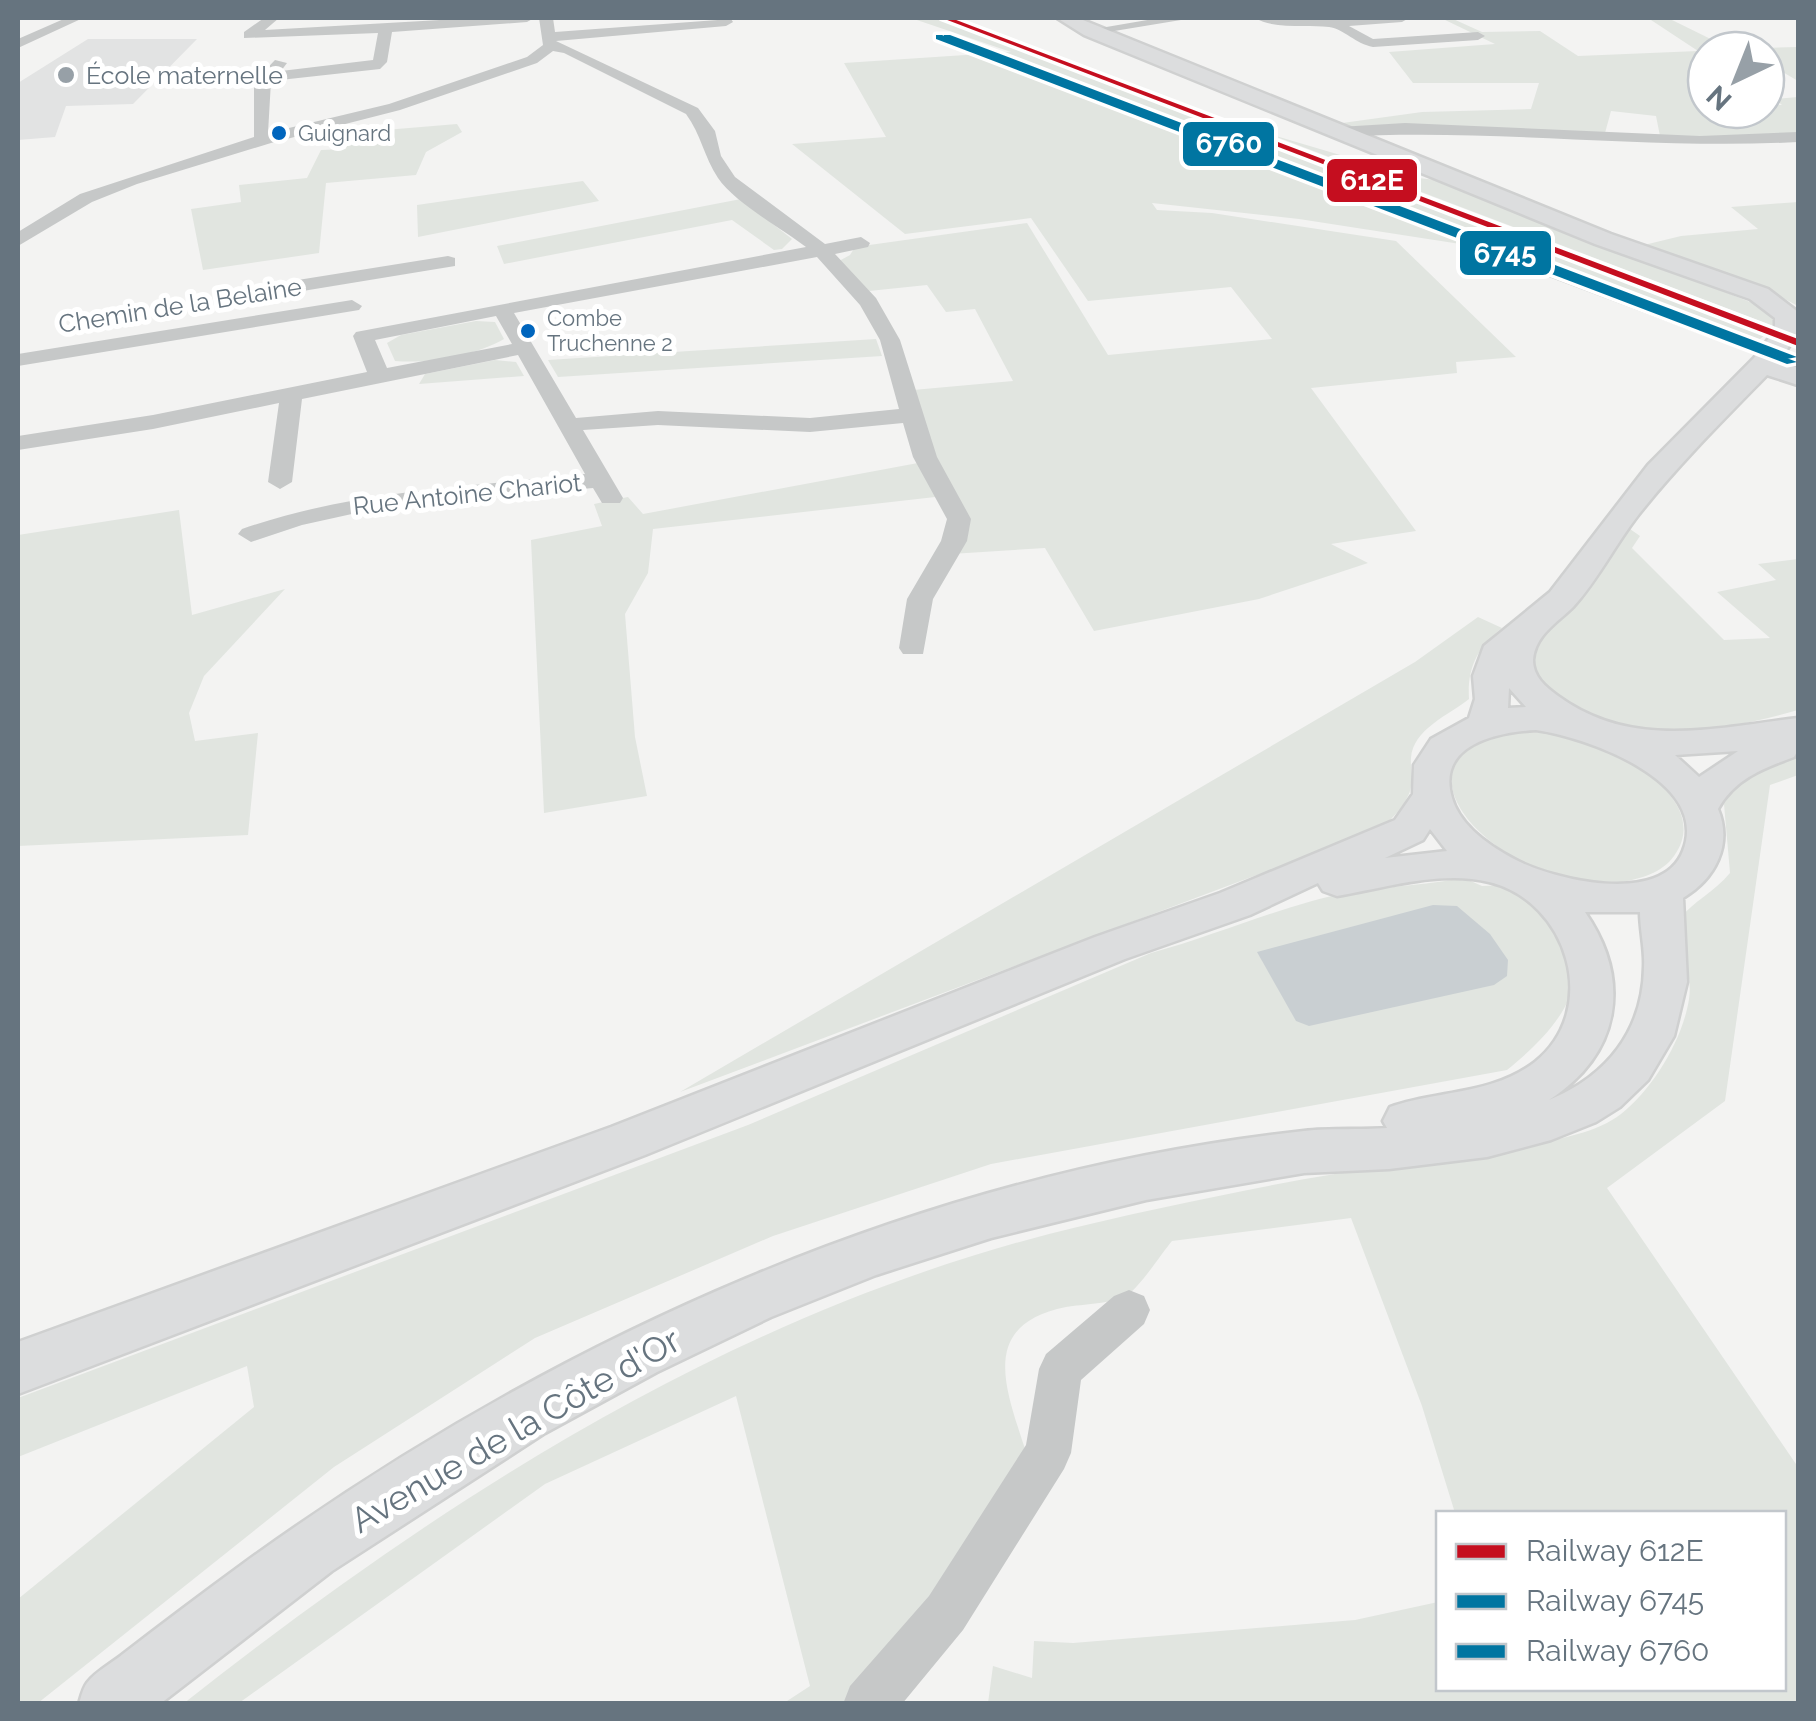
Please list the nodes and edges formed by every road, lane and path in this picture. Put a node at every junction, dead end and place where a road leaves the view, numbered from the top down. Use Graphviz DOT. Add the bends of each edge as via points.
graph roads {
  1 [pos="76,18"];
  2 [pos="272,18"];
  3 [pos="526,18"];
  4 [pos="546,18"];
  5 [pos="1066,18"];
  6 [pos="1186,18"];
  7 [pos="1262,18"];
  8 [pos="1402,18"];
  9 [pos="726,22"];
  10 [pos="1335,22"];
  11 [pos="386,28"];
  12 [pos="1090,30"];
  13 [pos="308,32"];
  14 [pos="1478,36"];
  15 [pos="549,41"];
  16 [pos="18,44"];
  17 [pos="268,77"];
  18 [pos="1340,132"];
  19 [pos="1798,137"];
  20 [pos="265,138"];
  21 [pos="20,236"];
  22 [pos="861,243"];
  23 [pos="820,248"];
  24 [pos="1524,261"];
  25 [pos="448,262"];
  26 [pos="345,280"];
  27 [pos="352,306"];
  28 [pos="502,309"];
  29 [pos="248,321"];
  30 [pos="363,336"];
  31 [pos="524,348"];
  32 [pos="1768,359"];
  33 [pos="18,360"];
  34 [pos="380,376"];
  35 [pos="1798,377"];
  36 [pos="291,394"];
  37 [pos="911,415"];
  38 [pos="568,426"];
  39 [pos="18,443"];
  40 [pos="278,504"];
  41 [pos="251,534"];
  42 [pos="1534,623"];
  43 [pos="913,648"];
  44 [pos="1486,722"];
  45 [pos="1573,723"];
  46 [pos="1798,730"];
  47 [pos="1624,741"];
  48 [pos="1798,742"];
  49 [pos="1432,795"];
  50 [pos="1699,809"];
  51 [pos="1517,877"];
  52 [pos="1664,890"];
  53 [pos="1236,904"];
  54 [pos="1309,1151"];
  55 [pos="1129,1310"];
  56 [pos="18,1368"];
  57 [pos="110,1704"];
  58 [pos="868,1704"];
  1 -- 16 [label="street"];
  2 -- 13 [label="street" via="249,34"];
  3 -- 11 [label="street"];
  4 -- 15 [label="street"];
  5 -- 12 [label="main road"];
  6 -- 12 [label="street"];
  7 -- 10 [label="street"];
  8 -- 10 [label="street"];
  9 -- 15 [label="street"];
  10 -- 14 [label="street" via="1373,44"];
  11 -- 13 [label="street"];
  11 -- 17 [label="street" via="376,66"];
  12 -- 18 [label="main road"];
  13 -- 17 [label="street"];
  15 -- 20 [label="street" via="532,60 394,106"];
  15 -- 23 [label="street" via="692,110 728,180"];
  17 -- 20 [label="street" via="262,82"];
  18 -- 19 [label="street"];
  18 -- 32 [label="main road" via="1759,294 1790,320"];
  20 -- 21 [label="street" via="99,192"];
  22 -- 23 [label="street"];
  23 -- 28 [label="street"];
  23 -- 37 [label="street" via="852,280 890,340"];
  24 -- 32 [label="street"];
  25 -- 26 [label="street"];
  26 -- 27 [label="street"];
  26 -- 29 [label="street" via="240,295"];
  27 -- 29 [label="street, Chemin de la Belaine"];
  27 -- 30 [label="street"];
  28 -- 30 [label="street"];
  28 -- 31 [label="street"];
  29 -- 33 [label="street, Chemin de la Belaine"];
  30 -- 34 [label="street"];
  31 -- 34 [label="street"];
  31 -- 38 [label="street"];
  32 -- 35 [label="main road"];
  32 -- 42 [label="main road" via="1658,471 1562,599"];
  34 -- 36 [label="street"];
  36 -- 39 [label="street"];
  36 -- 40 [label="street"];
  37 -- 38 [label="street" via="810,425 661,420"];
  37 -- 43 [label="street" via="924,457 958,520 954,541 920,598"];
  38 -- 40 [label="street, Rue Antoine Chariot" via="605,489"];
  40 -- 41 [label="street, Rue Antoine Chariot"];
  42 -- 44 [label="main road" via="1496,654"];
  42 -- 45 [label="main road" via="1517,654 1517,669 1529,690"];
  44 -- 45 [label="main road"];
  44 -- 49 [label="main road" via="1445,744 1432,767"];
  45 -- 47 [label="main road"];
  46 -- 47 [label="main road" via="1700,744"];
  47 -- 50 [label="main road" via="1678,778"];
  48 -- 50 [label="main road" via="1729,770"];
  49 -- 51 [label="main road" via="1454,834"];
  49 -- 53 [label="main road" via="1397,838"];
  50 -- 52 [label="main road" via="1705,847 1684,879"];
  51 -- 52 [label="main road" via="1575,896 1614,899"];
  51 -- 53 [label="main road" via="1435,865"];
  51 -- 54 [label="main road, Avenue de la Côte d'Or" via="1569,918 1592,962 1594,1007 1571,1053 1520,1095 1349,1133"];
  52 -- 54 [label="main road, Avenue de la Côte d'Or" via="1658,929 1666,958 1664,993 1654,1033 1625,1076 1602,1095 1575,1112 1518,1129 1358,1151"];
  53 -- 56 [label="main road" via="628,1141"];
  54 -- 57 [label="main road, Avenue de la Côte d'Or" via="990,1216 814,1276 699,1326 434,1469 312,1549"];
  55 -- 58 [label="street" via="1061,1369 1048,1453 946,1613"];
}
